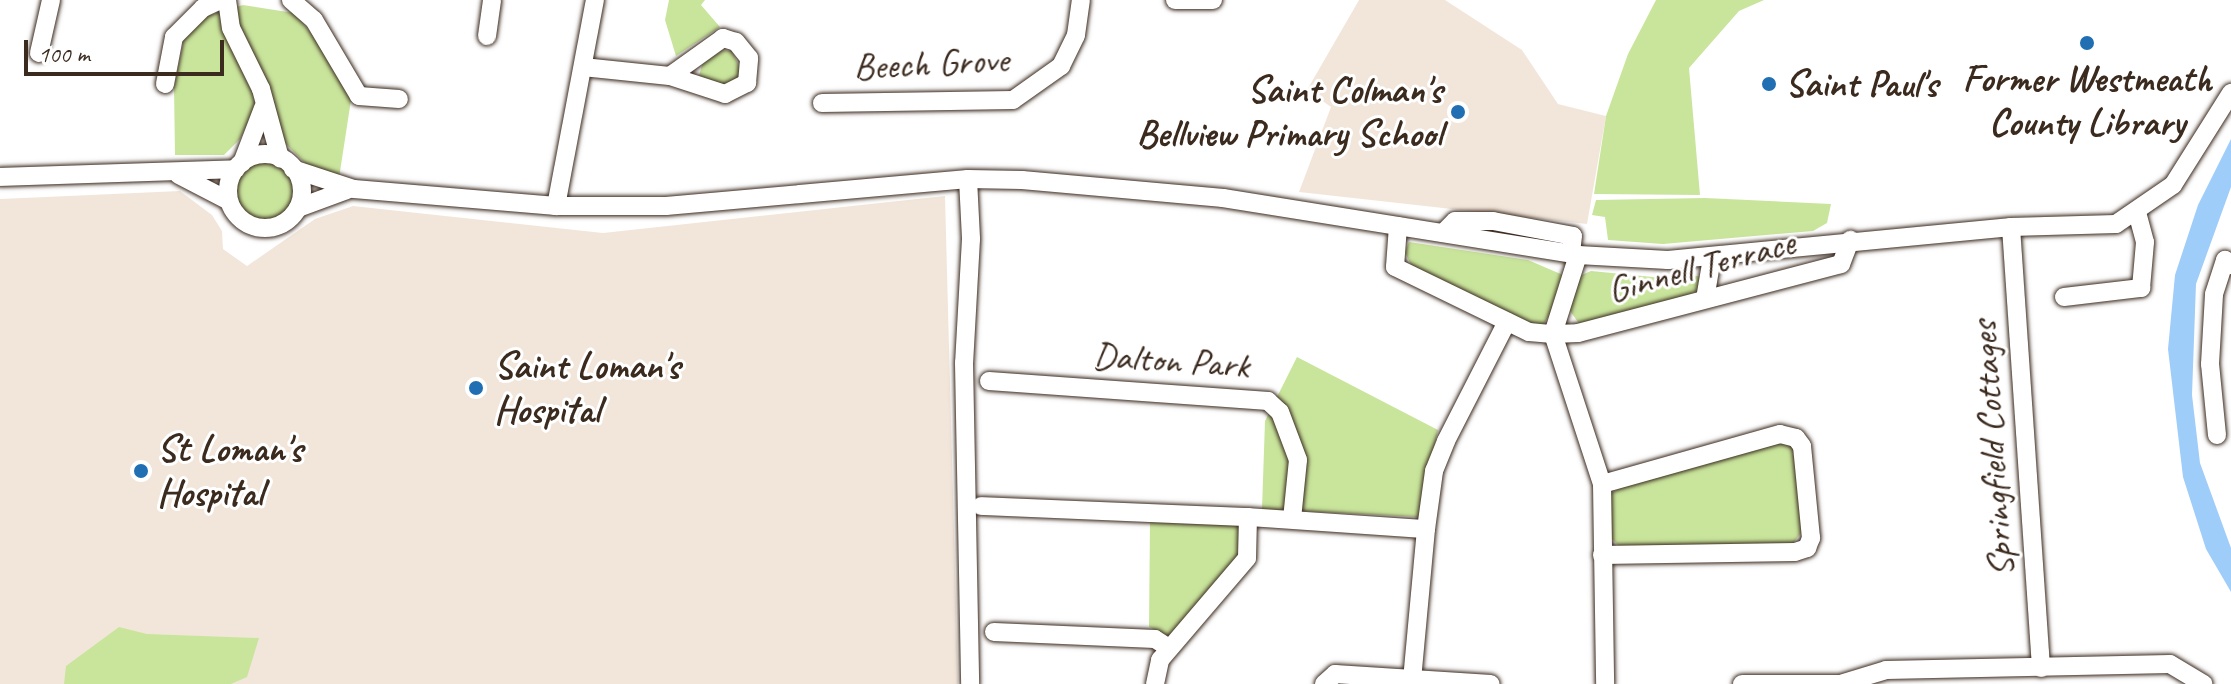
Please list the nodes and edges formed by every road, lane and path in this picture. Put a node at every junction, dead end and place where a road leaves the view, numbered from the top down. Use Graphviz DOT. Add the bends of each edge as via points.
graph roads {
  1 [pos="51,0"];
  2 [pos="220,0"];
  3 [pos="227,0"];
  4 [pos="291,0"];
  5 [pos="492,0"];
  6 [pos="595,0"];
  7 [pos="1081,0"];
  8 [pos="1175,0"];
  9 [pos="1213,0"];
  10 [pos="487,36"];
  11 [pos="39,53"];
  12 [pos="583,67"];
  13 [pos="670,76"];
  14 [pos="165,84"];
  15 [pos="2231,93"];
  16 [pos="399,99"];
  17 [pos="822,103"];
  18 [pos="263,108"];
  19 [pos="287,163"];
  20 [pos="239,166"];
  21 [pos="175,173"];
  22 [pos="0,177"];
  23 [pos="968,179"];
  24 [pos="354,189"];
  25 [pos="229,201"];
  26 [pos="556,206"];
  27 [pos="298,208"];
  28 [pos="2137,213"];
  29 [pos="1398,226"];
  30 [pos="2011,227"];
  31 [pos="1850,240"];
  32 [pos="1574,254"];
  33 [pos="1712,258"];
  34 [pos="2231,265"];
  35 [pos="2064,297"];
  36 [pos="1705,299"];
  37 [pos="1507,322"];
  38 [pos="1553,334"];
  39 [pos="989,381"];
  40 [pos="2217,435"];
  41 [pos="1602,484"];
  42 [pos="981,506"];
  43 [pos="1248,517"];
  44 [pos="1292,519"];
  45 [pos="1426,529"];
  46 [pos="1602,555"];
  47 [pos="994,632"];
  48 [pos="1169,648"];
  49 [pos="2041,668"];
  50 [pos="1412,679"];
  51 [pos="970,684"];
  52 [pos="1155,684"];
  53 [pos="1324,684"];
  54 [pos="1469,684"];
  55 [pos="1491,684"];
  56 [pos="1605,684"];
  57 [pos="1742,684"];
  58 [pos="2203,684"];
  1 -- 11 [label="street"];
  2 -- 14 [label="street" via="203,8 174,37"];
  3 -- 18 [label="street" via="231,28 261,89"];
  4 -- 16 [label="street" via="314,20 359,96"];
  5 -- 10 [label="street"];
  6 -- 12 [label="street"];
  7 -- 17 [label="street, Beech Grove" via="1076,35 1061,66 1013,100"];
  8 -- 9 [label="street"];
  12 -- 13 [label="street"];
  12 -- 26 [label="street"];
  15 -- 28 [label="street" via="2173,185"];
  18 -- 19 [label="street"];
  18 -- 20 [label="street"];
  19 -- 20 [label="street" via="260,155"];
  19 -- 24 [label="street"];
  19 -- 27 [label="street" via="301,184"];
  20 -- 21 [label="street"];
  20 -- 25 [label="street"];
  21 -- 22 [label="street"];
  21 -- 25 [label="street"];
  23 -- 26 [label="street" via="666,206"];
  23 -- 29 [label="street" via="1223,198"];
  23 -- 51 [label="street" via="971,239 964,363"];
  24 -- 26 [label="street"];
  24 -- 27 [label="street"];
  25 -- 27 [label="street" via="246,223 263,228 280,225"];
  28 -- 30 [label="street" via="2116,224"];
  28 -- 35 [label="street" via="2145,242 2141,288"];
  29 -- 32 [label="street" via="1443,233 1455,221 1493,221 1573,236"];
  29 -- 37 [label="street" via="1395,267"];
  30 -- 31 [label="street"];
  30 -- 49 [label="street, Springfield Cottages"];
  31 -- 33 [label="street"];
  31 -- 36 [label="street, Ginnell Terrace" via="1841,264"];
  32 -- 33 [label="street" via="1631,260"];
  32 -- 38 [label="street, Ginnell Terrace"];
  33 -- 36 [label="street"];
  34 -- 40 [label="street" via="2225,260 2214,294 2210,364"];
  36 -- 38 [label="street, Ginnell Terrace" via="1578,333"];
  37 -- 38 [label="street" via="1529,332"];
  37 -- 45 [label="street" via="1434,471"];
  38 -- 41 [label="street"];
  39 -- 44 [label="street, Dalton Park" via="1268,401 1280,412 1298,460"];
  41 -- 46 [label="street"];
  41 -- 46 [label="street" via="1780,434 1796,438 1802,446 1811,538 1807,548 1795,552"];
  42 -- 43 [label="street"];
  43 -- 44 [label="street"];
  43 -- 48 [label="street" via="1247,558"];
  44 -- 45 [label="street"];
  45 -- 50 [label="street"];
  46 -- 56 [label="street"];
  47 -- 48 [label="street" via="1155,639"];
  48 -- 52 [label="street" via="1155,669"];
  49 -- 57 [label="street" via="1886,670 1840,684"];
  49 -- 58 [label="street" via="2170,664"];
  50 -- 53 [label="street" via="1335,674"];
  50 -- 54 [label="street"];
  54 -- 55 [label="street"];
}
